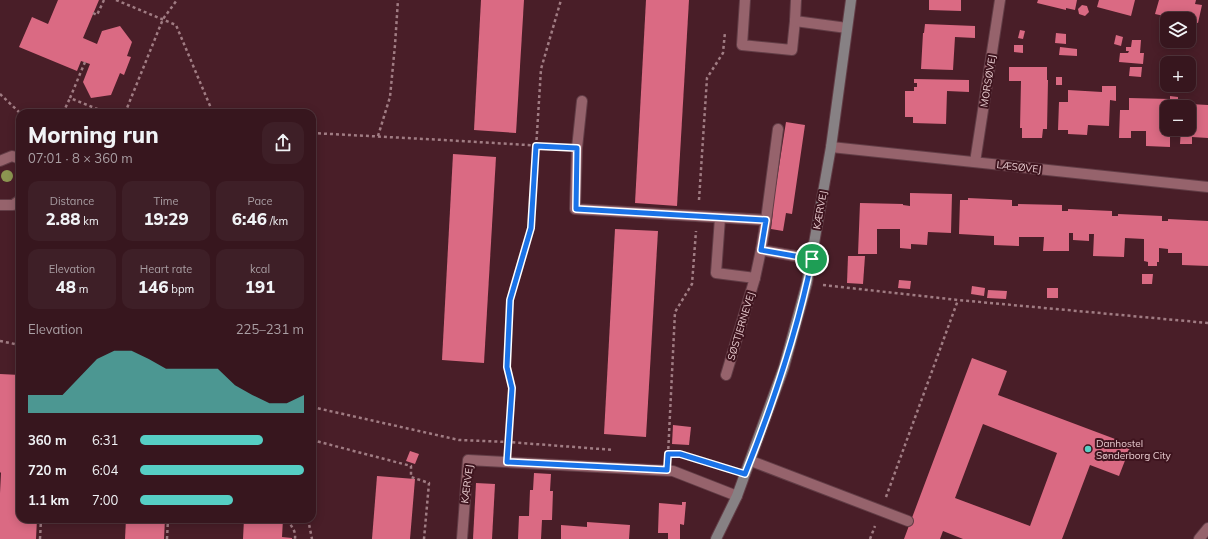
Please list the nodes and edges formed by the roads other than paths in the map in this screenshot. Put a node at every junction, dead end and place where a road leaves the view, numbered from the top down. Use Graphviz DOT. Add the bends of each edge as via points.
graph roads {
  1 [pos="745,0"];
  2 [pos="796,0"];
  3 [pos="851,0"];
  4 [pos="1000,0"];
  5 [pos="795,21"];
  6 [pos="847,28"];
  7 [pos="582,101"];
  8 [pos="778,129"];
  9 [pos="831,147"];
  10 [pos="16,158"];
  11 [pos="0,161"];
  12 [pos="975,162"];
  13 [pos="1208,187"];
  14 [pos="16,203"];
  15 [pos="0,205"];
  16 [pos="720,218"];
  17 [pos="766,220"];
  18 [pos="761,250"];
  19 [pos="812,259"];
  20 [pos="755,278"];
  21 [pos="726,375"];
  22 [pos="751,461"];
  23 [pos="737,496"];
  24 [pos="908,521"];
  25 [pos="1208,528"];
  26 [pos="462,539"];
  27 [pos="716,539"];
  28 [pos="1199,539"];
  1 -- 5 [label="street" via="742,45 792,50"];
  2 -- 5 [label="street"];
  3 -- 6 [label="street, KÆRVEJ"];
  4 -- 12 [label="street, MORSØVEJ"];
  5 -- 6 [label="street"];
  6 -- 9 [label="street, KÆRVEJ"];
  7 -- 16 [label="street" via="577,148 576,209"];
  8 -- 17 [label="street, SØSTJERNEVEJ"];
  9 -- 12 [label="street, LÆSØVEJ"];
  9 -- 19 [label="street, KÆRVEJ"];
  10 -- 11 [label="street" via="12,156"];
  12 -- 13 [label="street, LÆSØVEJ"];
  14 -- 15 [label="street"];
  16 -- 17 [label="street"];
  16 -- 20 [label="street, SØSTJERNEVEJ" via="716,273"];
  17 -- 18 [label="street, SØSTJERNEVEJ"];
  18 -- 19 [label="street"];
  18 -- 20 [label="street, SØSTJERNEVEJ"];
  19 -- 22 [label="street, KÆRVEJ" via="784,367"];
  20 -- 21 [label="street, SØSTJERNEVEJ"];
  22 -- 23 [label="street, KÆRVEJ"];
  22 -- 24 [label="street"];
  23 -- 26 [label="street, KÆRVEJ" via="667,470 468,460"];
  23 -- 27 [label="street, KÆRVEJ"];
  25 -- 28 [label="street"];
}
